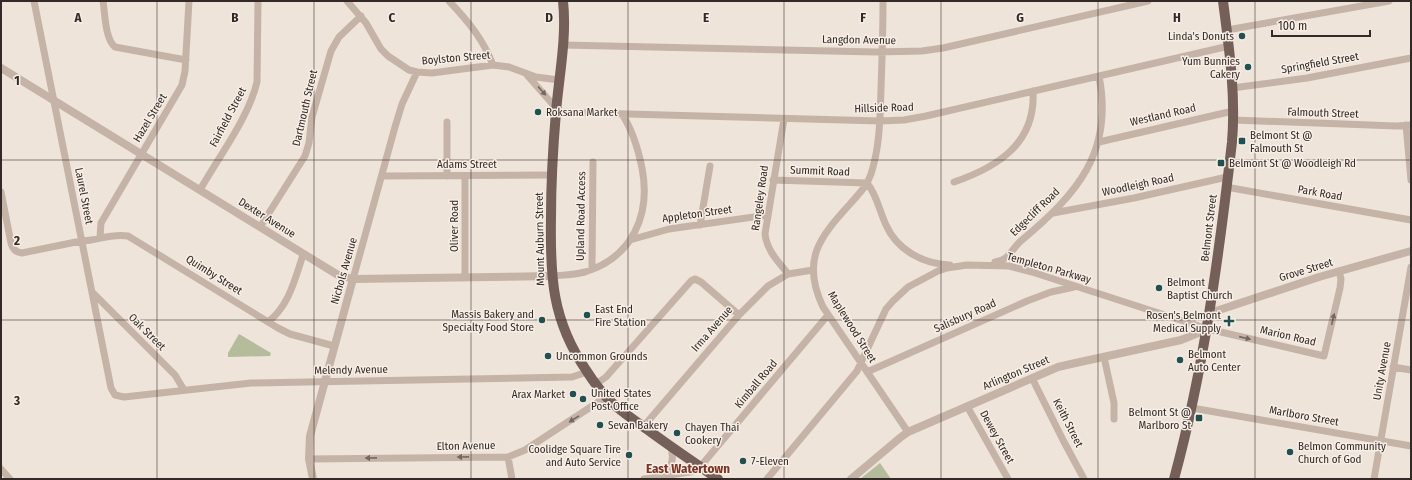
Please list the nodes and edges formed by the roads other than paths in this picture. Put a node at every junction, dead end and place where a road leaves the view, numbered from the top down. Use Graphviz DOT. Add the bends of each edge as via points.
graph roads {
  1 [pos="34,1"];
  2 [pos="103,1"];
  3 [pos="189,1"];
  4 [pos="258,1"];
  5 [pos="347,1"];
  6 [pos="449,1"];
  7 [pos="563,1"];
  8 [pos="883,1"];
  9 [pos="1148,1"];
  10 [pos="1224,1"];
  11 [pos="1389,1"];
  12 [pos="361,16"];
  13 [pos="1227,30"];
  14 [pos="563,45"];
  15 [pos="1229,46"];
  16 [pos="882,52"];
  17 [pos="1411,58"];
  18 [pos="186,60"];
  19 [pos="493,65"];
  20 [pos="1,68"];
  21 [pos="416,72"];
  22 [pos="527,75"];
  23 [pos="1099,76"];
  24 [pos="559,80"];
  25 [pos="1232,88"];
  26 [pos="1033,91"];
  27 [pos="53,99"];
  28 [pos="556,110"];
  29 [pos="622,114"];
  30 [pos="1234,116"];
  31 [pos="784,118"];
  32 [pos="880,121"];
  33 [pos="447,122"];
  34 [pos="1408,125"];
  35 [pos="1098,142"];
  36 [pos="141,154"];
  37 [pos="593,162"];
  38 [pos="710,166"];
  39 [pos="552,175"];
  40 [pos="382,176"];
  41 [pos="447,176"];
  42 [pos="465,176"];
  43 [pos="774,180"];
  44 [pos="1411,180"];
  45 [pos="954,182"];
  46 [pos="1227,182"];
  47 [pos="867,183"];
  48 [pos="200,190"];
  49 [pos="1,192"];
  50 [pos="1053,213"];
  51 [pos="768,216"];
  52 [pos="1411,220"];
  53 [pos="700,225"];
  54 [pos="260,227"];
  55 [pos="100,237"];
  56 [pos="630,240"];
  57 [pos="81,241"];
  58 [pos="1411,251"];
  59 [pos="303,255"];
  60 [pos="967,265"];
  61 [pos="1411,267"];
  62 [pos="592,270"];
  63 [pos="813,270"];
  64 [pos="1339,271"];
  65 [pos="788,274"];
  66 [pos="552,276"];
  67 [pos="465,277"];
  68 [pos="353,279"];
  69 [pos="1074,287"];
  70 [pos="92,292"];
  71 [pos="1408,297"];
  72 [pos="1210,313"];
  73 [pos="738,315"];
  74 [pos="828,315"];
  75 [pos="268,322"];
  76 [pos="1208,328"];
  77 [pos="334,346"];
  78 [pos="1104,357"];
  79 [pos="861,362"];
  80 [pos="1393,367"];
  81 [pos="1411,370"];
  82 [pos="587,372"];
  83 [pos="867,372"];
  84 [pos="1032,378"];
  85 [pos="325,382"];
  86 [pos="596,384"];
  87 [pos="184,390"];
  88 [pos="115,394"];
  89 [pos="606,397"];
  90 [pos="967,406"];
  91 [pos="1192,408"];
  92 [pos="1114,419"];
  93 [pos="643,427"];
  94 [pos="908,432"];
  95 [pos="1380,441"];
  96 [pos="670,445"];
  97 [pos="1411,446"];
  98 [pos="508,456"];
  99 [pos="309,459"];
  100 [pos="700,467"];
  101 [pos="1,469"];
  102 [pos="659,477"];
  103 [pos="10,479"];
  104 [pos="313,479"];
  105 [pos="512,479"];
  106 [pos="644,479"];
  107 [pos="718,479"];
  108 [pos="767,479"];
  109 [pos="851,479"];
  110 [pos="1008,479"];
  111 [pos="1084,479"];
  112 [pos="1175,479"];
  113 [pos="1374,479"];
  1 -- 27 [label="street, Laurel Street"];
  2 -- 18 [label="street" via="108,36 112,45"];
  3 -- 18 [label="street, Hazel Street"];
  4 -- 48 [label="street, Fairfield Street" via="258,82 249,106"];
  5 -- 12 [label="street, Boylston Street"];
  6 -- 19 [label="street" via="475,30"];
  7 -- 14 [label="main road, Mount Auburn Street"];
  8 -- 16 [label="street, Maplewood Street"];
  9 -- 16 [label="street, Langdon Avenue" via="943,48"];
  10 -- 13 [label="main road, Belmont Street"];
  11 -- 13 [label="street"];
  12 -- 21 [label="street, Boylston Street" via="388,56"];
  12 -- 54 [label="street, Dartmouth Street" via="339,37 330,51 312,117 306,156"];
  13 -- 15 [label="main road, Belmont Street"];
  14 -- 16 [label="street, Langdon Avenue"];
  14 -- 24 [label="main road, Mount Auburn Street"];
  15 -- 23 [label="street, Hillside Road"];
  15 -- 25 [label="main road, Belmont Street"];
  16 -- 32 [label="street, Maplewood Street"];
  17 -- 25 [label="street, Springfield Street" via="1307,78"];
  18 -- 36 [label="street, Hazel Street" via="179,92"];
  19 -- 21 [label="street, Boylston Street" via="440,73"];
  19 -- 22 [label="street, Boylston Street" via="509,67"];
  20 -- 27 [label="street, Dexter Avenue"];
  21 -- 40 [label="street, Nichols Avenue" via="399,115"];
  22 -- 24 [label="street, Boylston Street"];
  22 -- 28 [label="street, Boylston Street, one-way"];
  23 -- 26 [label="street, Hillside Road"];
  23 -- 35 [label="street, Edgecliff Road" via="1103,112"];
  24 -- 28 [label="main road, Mount Auburn Street"];
  25 -- 30 [label="main road, Belmont Street"];
  26 -- 32 [label="street, Hillside Road" via="915,119"];
  26 -- 45 [label="street" via="1031,118 1018,143 992,166"];
  27 -- 36 [label="street, Dexter Avenue"];
  27 -- 57 [label="street, Laurel Street"];
  28 -- 29 [label="street, Hillside Road"];
  28 -- 39 [label="main road, Mount Auburn Street"];
  29 -- 31 [label="street, Hillside Road"];
  29 -- 56 [label="street" via="636,140 644,183 642,214"];
  30 -- 34 [label="street, Falmouth Street"];
  30 -- 35 [label="street, Westland Road"];
  30 -- 46 [label="main road, Belmont Street"];
  31 -- 32 [label="street, Hillside Road"];
  31 -- 43 [label="street, Rangeley Road"];
  32 -- 47 [label="street, Maplewood Street" via="876,156"];
  33 -- 41 [label="street"];
  34 -- 44 [label="street"];
  35 -- 50 [label="street, Edgecliff Road" via="1082,178"];
  36 -- 48 [label="street, Dexter Avenue"];
  36 -- 55 [label="street, Hazel Street" via="101,222"];
  37 -- 62 [label="street, Upland Road Access"];
  38 -- 53 [label="street"];
  39 -- 42 [label="street, Adams Street"];
  39 -- 66 [label="main road, Mount Auburn Street"];
  40 -- 41 [label="street, Adams Street"];
  40 -- 68 [label="street, Nichols Avenue"];
  41 -- 42 [label="street, Adams Street"];
  42 -- 67 [label="street, Oliver Road"];
  43 -- 47 [label="street, Summit Road"];
  43 -- 51 [label="street, Rangeley Road"];
  46 -- 50 [label="street, Woodleigh Road"];
  46 -- 52 [label="street, Park Road"];
  46 -- 72 [label="main road, Belmont Street"];
  47 -- 60 [label="street, Edgecliff Road" via="874,193 890,233 903,247 935,263"];
  47 -- 63 [label="street, Maplewood Street" via="825,234 816,252"];
  48 -- 54 [label="street, Dexter Avenue"];
  49 -- 57 [label="street, Quimby Street" via="11,243 15,251 22,253"];
  50 -- 60 [label="street, Edgecliff Road" via="1017,244 1006,259"];
  51 -- 53 [label="street, Appleton Street"];
  51 -- 65 [label="street, Rangeley Road" via="765,234 768,247"];
  53 -- 56 [label="street, Appleton Street" via="657,231"];
  54 -- 59 [label="street, Dexter Avenue"];
  55 -- 57 [label="street, Quimby Street"];
  55 -- 75 [label="street, Quimby Street" via="132,237"];
  56 -- 62 [label="street" via="615,255"];
  57 -- 70 [label="street, Laurel Street"];
  58 -- 64 [label="street, Grove Street"];
  59 -- 68 [label="street, Dexter Avenue" via="338,275"];
  59 -- 75 [label="street" via="286,303"];
  60 -- 69 [label="street, Templeton Parkway" via="1009,266"];
  60 -- 79 [label="street, Templeton Parkway" via="947,268 928,275 900,293 886,309"];
  61 -- 71 [label="street, Unity Avenue"];
  62 -- 66 [label="street"];
  63 -- 65 [label="street, Irma Avenue"];
  63 -- 74 [label="street, Maplewood Street" via="819,298"];
  64 -- 72 [label="street, Grove Street"];
  76 -- 64 [label="street, Marion Road, one-way" via="1324,356 1340,288"];
  65 -- 73 [label="street, Irma Avenue" via="768,286"];
  66 -- 67 [label="street, Dexter Avenue"];
  66 -- 82 [label="main road, Mount Auburn Street" via="555,300 563,328 570,346"];
  67 -- 68 [label="street, Dexter Avenue"];
  68 -- 77 [label="street, Nichols Avenue"];
  69 -- 76 [label="street, Templeton Parkway"];
  69 -- 83 [label="street, Salisbury Road" via="1027,301"];
  70 -- 87 [label="street, Oak Street" via="174,375"];
  70 -- 88 [label="street, Laurel Street" via="111,388"];
  71 -- 80 [label="street, Unity Avenue"];
  72 -- 76 [label="main road, Belmont Street"];
  73 -- 86 [label="street" via="701,282 695,280 687,284 606,377"];
  73 -- 93 [label="street, Irma Avenue"];
  74 -- 79 [label="street, Maplewood Street"];
  74 -- 100 [label="street, Kimball Road"];
  75 -- 77 [label="street, Quimby Street" via="290,334"];
  76 -- 78 [label="street, Arlington Street" via="1181,340"];
  76 -- 91 [label="main road, Belmont Street"];
  77 -- 85 [label="street, Nichols Avenue"];
  78 -- 84 [label="street, Arlington Street" via="1070,364"];
  78 -- 92 [label="street" via="1114,403"];
  79 -- 83 [label="street, Maplewood Street"];
  79 -- 108 [label="street, Templeton Parkway" via="858,371"];
  80 -- 81 [label="street"];
  80 -- 95 [label="street, Unity Avenue"];
  82 -- 85 [label="street, Melendy Avenue" via="572,377"];
  82 -- 86 [label="main road, Mount Auburn Street"];
  83 -- 94 [label="street, Maplewood Street"];
  84 -- 90 [label="street, Arlington Street"];
  84 -- 111 [label="street, Keith Street"];
  85 -- 87 [label="street, Melendy Avenue" via="251,383"];
  85 -- 99 [label="street, Nichols Avenue" via="310,436"];
  86 -- 89 [label="main road, Mount Auburn Street"];
  87 -- 88 [label="street, Melendy Avenue" via="124,397"];
  89 -- 93 [label="main road, Mount Auburn Street"];
  89 -- 98 [label="street, Elton Avenue, one-way" via="525,450"];
  90 -- 94 [label="street, Arlington Street"];
  90 -- 110 [label="street, Dewey Street"];
  91 -- 95 [label="street, Marlboro Street"];
  91 -- 112 [label="main road, Belmont Street"];
  93 -- 96 [label="main road, Mount Auburn Street"];
  94 -- 109 [label="street, Arlington Street"];
  95 -- 97 [label="street, Marlboro Street"];
  95 -- 113 [label="street, Unity Avenue"];
  96 -- 100 [label="main road, Mount Auburn Street"];
  96 -- 102 [label="street" via="672,462 669,470"];
  98 -- 99 [label="street, Elton Avenue, one-way"];
  98 -- 105 [label="street"];
  99 -- 104 [label="street, Nichols Avenue"];
  100 -- 102 [label="street" via="690,472"];
  100 -- 107 [label="main road, Mount Auburn Street"];
  101 -- 103 [label="street"];
  102 -- 106 [label="street"];
}
